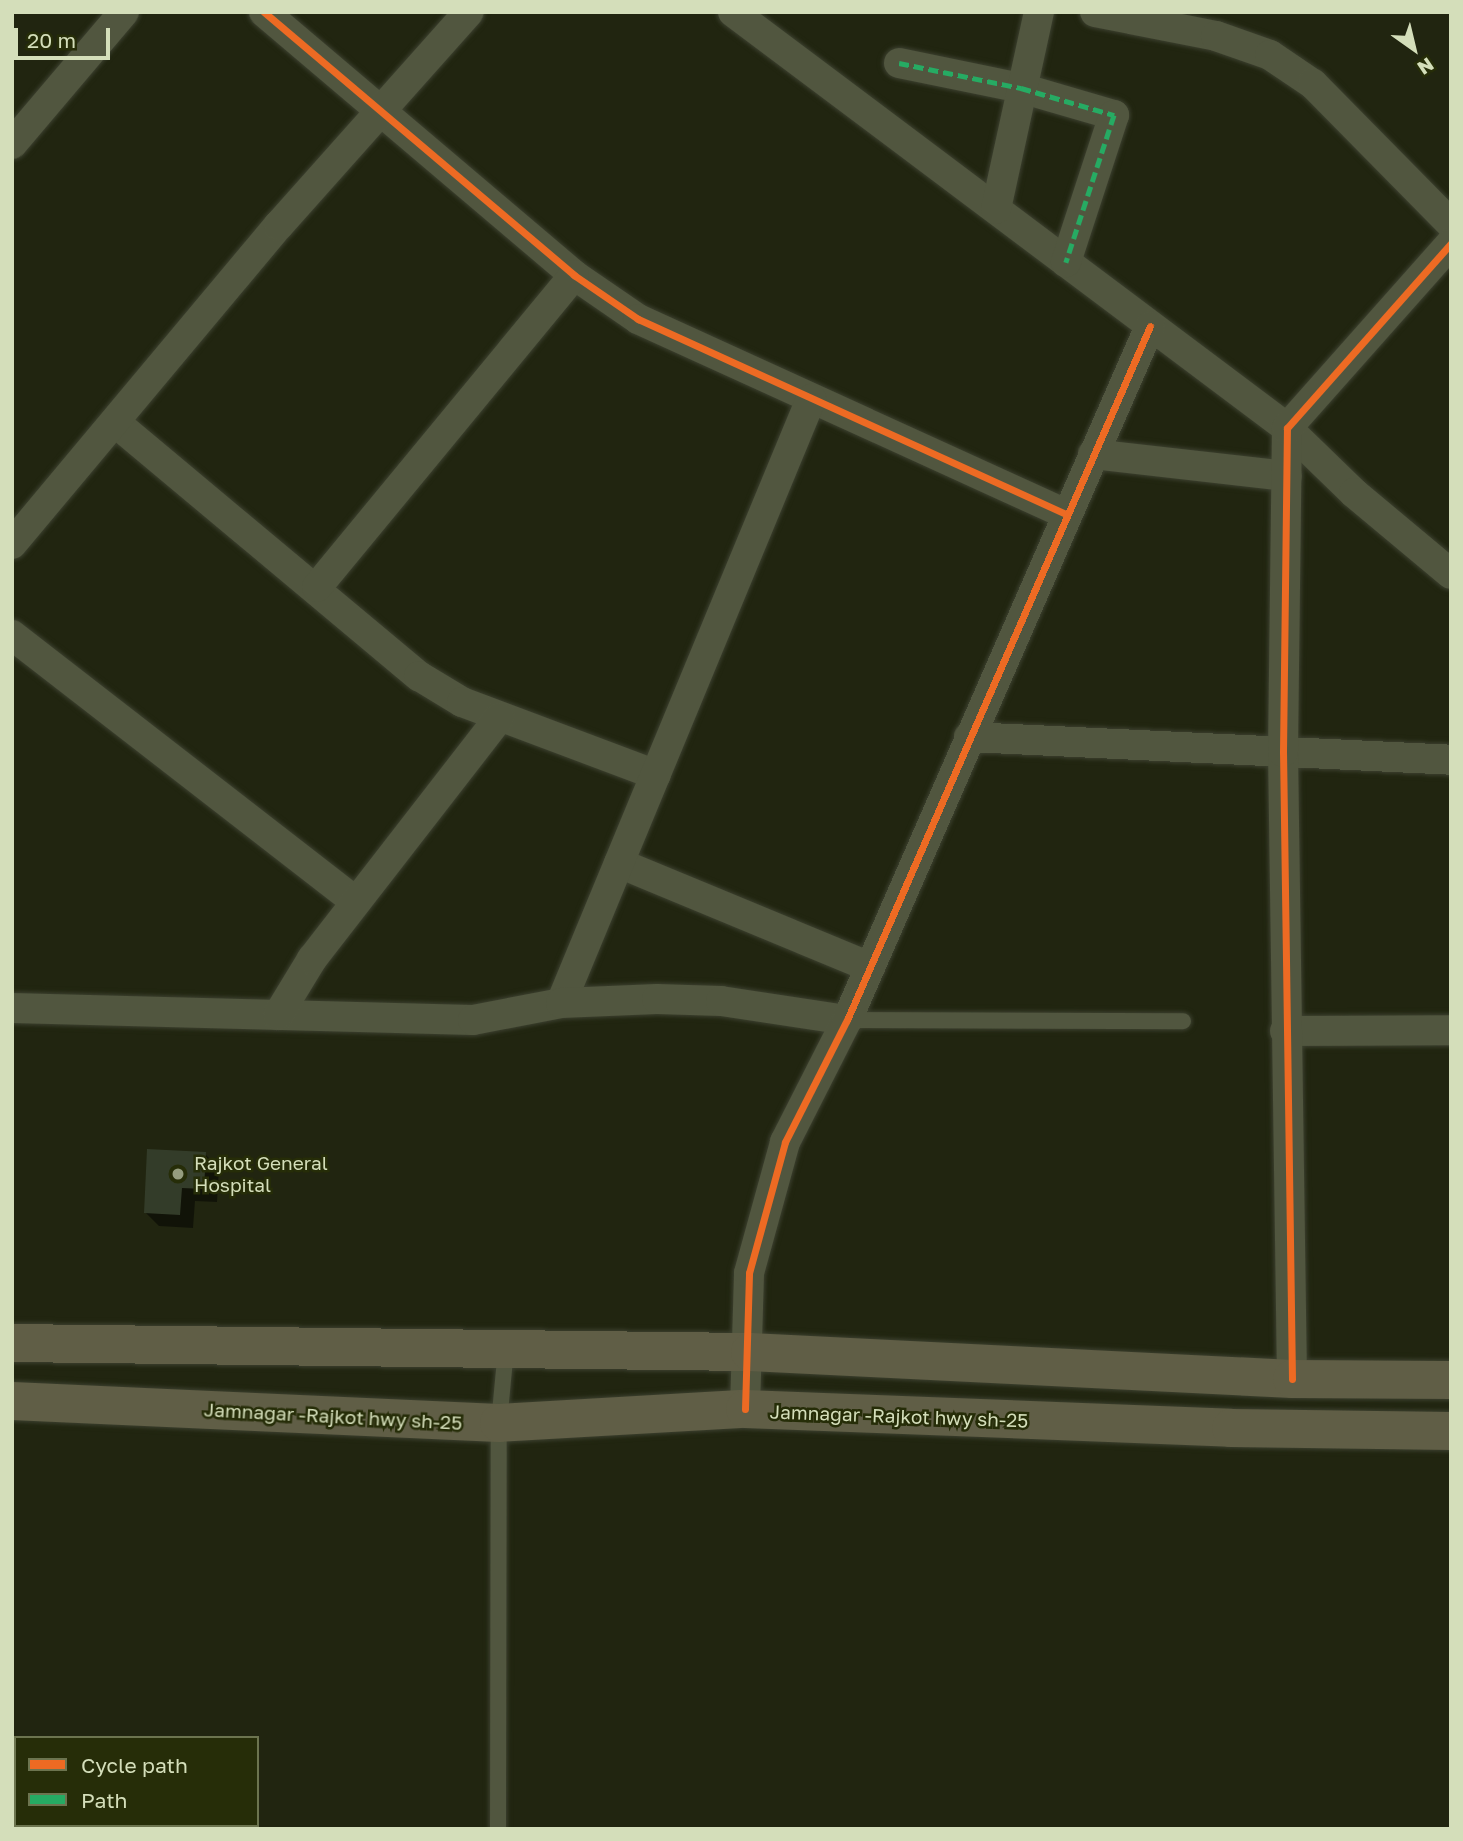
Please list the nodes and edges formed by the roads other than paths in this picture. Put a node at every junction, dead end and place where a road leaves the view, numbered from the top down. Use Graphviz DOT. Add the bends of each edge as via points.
graph roads {
  1 [pos="124,12"];
  2 [pos="264,12"];
  3 [pos="469,12"];
  4 [pos="733,12"];
  5 [pos="1039,12"];
  6 [pos="1096,12"];
  7 [pos="1130,16"];
  8 [pos="1218,24"];
  9 [pos="899,63"];
  10 [pos="1021,88"];
  11 [pos="381,111"];
  12 [pos="12,144"];
  13 [pos="996,209"];
  14 [pos="1451,225"];
  15 [pos="1451,243"];
  16 [pos="1066,262"];
  17 [pos="574,275"];
  18 [pos="1150,326"];
  19 [pos="811,399"];
  20 [pos="116,423"];
  21 [pos="1287,428"];
  22 [pos="1093,454"];
  23 [pos="1287,476"];
  24 [pos="1066,514"];
  25 [pos="12,544"];
  26 [pos="1451,574"];
  27 [pos="317,587"];
  28 [pos="12,635"];
  29 [pos="500,717"];
  30 [pos="969,737"];
  31 [pos="1283,752"];
  32 [pos="1451,760"];
  33 [pos="656,775"];
  34 [pos="619,863"];
  35 [pos="356,902"];
  36 [pos="870,967"];
  37 [pos="561,1003"];
  38 [pos="12,1007"];
  39 [pos="278,1015"];
  40 [pos="847,1020"];
  41 [pos="1184,1021"];
  42 [pos="1451,1030"];
  43 [pos="1285,1031"];
  44 [pos="12,1343"];
  45 [pos="506,1349"];
  46 [pos="750,1352"];
  47 [pos="1292,1378"];
  48 [pos="1451,1380"];
  49 [pos="12,1401"];
  50 [pos="745,1409"];
  51 [pos="499,1423"];
  52 [pos="1451,1431"];
  53 [pos="498,1829"];
  1 -- 12 [label="street"];
  2 -- 11 [label="street"];
  3 -- 11 [label="street"];
  4 -- 13 [label="street"];
  5 -- 10 [label="street"];
  6 -- 7 [label="street"];
  7 -- 8 [label="street"];
  8 -- 14 [label="street" via="1313,84"];
  9 -- 10 [label="street"];
  10 -- 13 [label="street"];
  10 -- 16 [label="street" via="1114,114"];
  11 -- 17 [label="street"];
  11 -- 20 [label="street" via="279,225"];
  13 -- 16 [label="street"];
  15 -- 21 [label="street"];
  16 -- 18 [label="street"];
  17 -- 19 [label="street" via="638,319"];
  17 -- 27 [label="street"];
  18 -- 21 [label="street"];
  18 -- 22 [label="street"];
  19 -- 24 [label="street"];
  19 -- 33 [label="street"];
  20 -- 25 [label="street"];
  20 -- 27 [label="street"];
  21 -- 23 [label="street"];
  21 -- 26 [label="street" via="1354,493"];
  22 -- 23 [label="street"];
  22 -- 24 [label="street"];
  23 -- 31 [label="street"];
  24 -- 30 [label="street"];
  27 -- 29 [label="street" via="419,676 462,702"];
  28 -- 35 [label="street"];
  29 -- 33 [label="street"];
  29 -- 35 [label="street"];
  30 -- 31 [label="street"];
  30 -- 36 [label="street"];
  31 -- 32 [label="street"];
  31 -- 43 [label="street"];
  33 -- 34 [label="street"];
  34 -- 36 [label="street"];
  34 -- 37 [label="street"];
  35 -- 39 [label="street" via="312,959"];
  36 -- 40 [label="street"];
  37 -- 39 [label="street" via="473,1020"];
  37 -- 40 [label="street" via="721,1001"];
  38 -- 39 [label="street"];
  40 -- 41 [label="lane"];
  40 -- 46 [label="street" via="785,1142 762,1216 749,1273"];
  42 -- 43 [label="street"];
  43 -- 47 [label="street"];
  44 -- 45 [label="main road"];
  45 -- 46 [label="main road"];
  45 -- 51 [label="lane"];
  46 -- 47 [label="main road"];
  46 -- 50 [label="street"];
  47 -- 48 [label="main road"];
  49 -- 51 [label="main road, Jamnagar -Rajkot hwy sh-25"];
  50 -- 51 [label="main road, Jamnagar -Rajkot hwy sh-25"];
  50 -- 52 [label="main road, Jamnagar -Rajkot hwy sh-25" via="1231,1428"];
  51 -- 53 [label="lane"];
}
